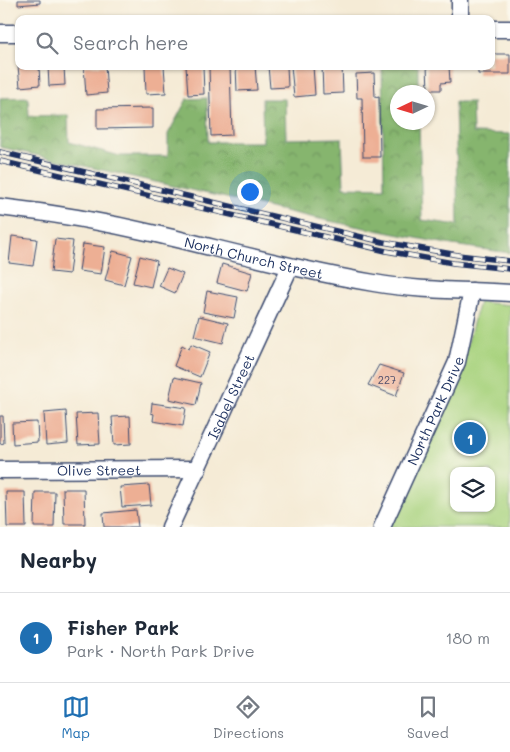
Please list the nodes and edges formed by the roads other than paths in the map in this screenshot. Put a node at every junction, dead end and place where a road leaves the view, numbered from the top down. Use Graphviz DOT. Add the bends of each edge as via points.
graph roads {
  1 [pos="460,0"];
  2 [pos="460,15"];
  3 [pos="495,29"];
  4 [pos="510,29"];
  5 [pos="0,33"];
  6 [pos="15,33"];
  7 [pos="0,206"];
  8 [pos="290,267"];
  9 [pos="472,291"];
  10 [pos="510,293"];
  11 [pos="198,469"];
  12 [pos="0,470"];
  13 [pos="170,527"];
  14 [pos="382,527"];
  1 -- 2 [label="street"];
  3 -- 4 [label="street"];
  5 -- 6 [label="street"];
  7 -- 8 [label="street, North Church Street" via="155,234"];
  8 -- 9 [label="street, North Church Street" via="412,289"];
  8 -- 11 [label="street, Isabel Street"];
  9 -- 10 [label="street, North Church Street"];
  9 -- 14 [label="street, North Park Drive" via="457,362"];
  11 -- 12 [label="street, Olive Street"];
  11 -- 13 [label="street, Isabel Street"];
}
